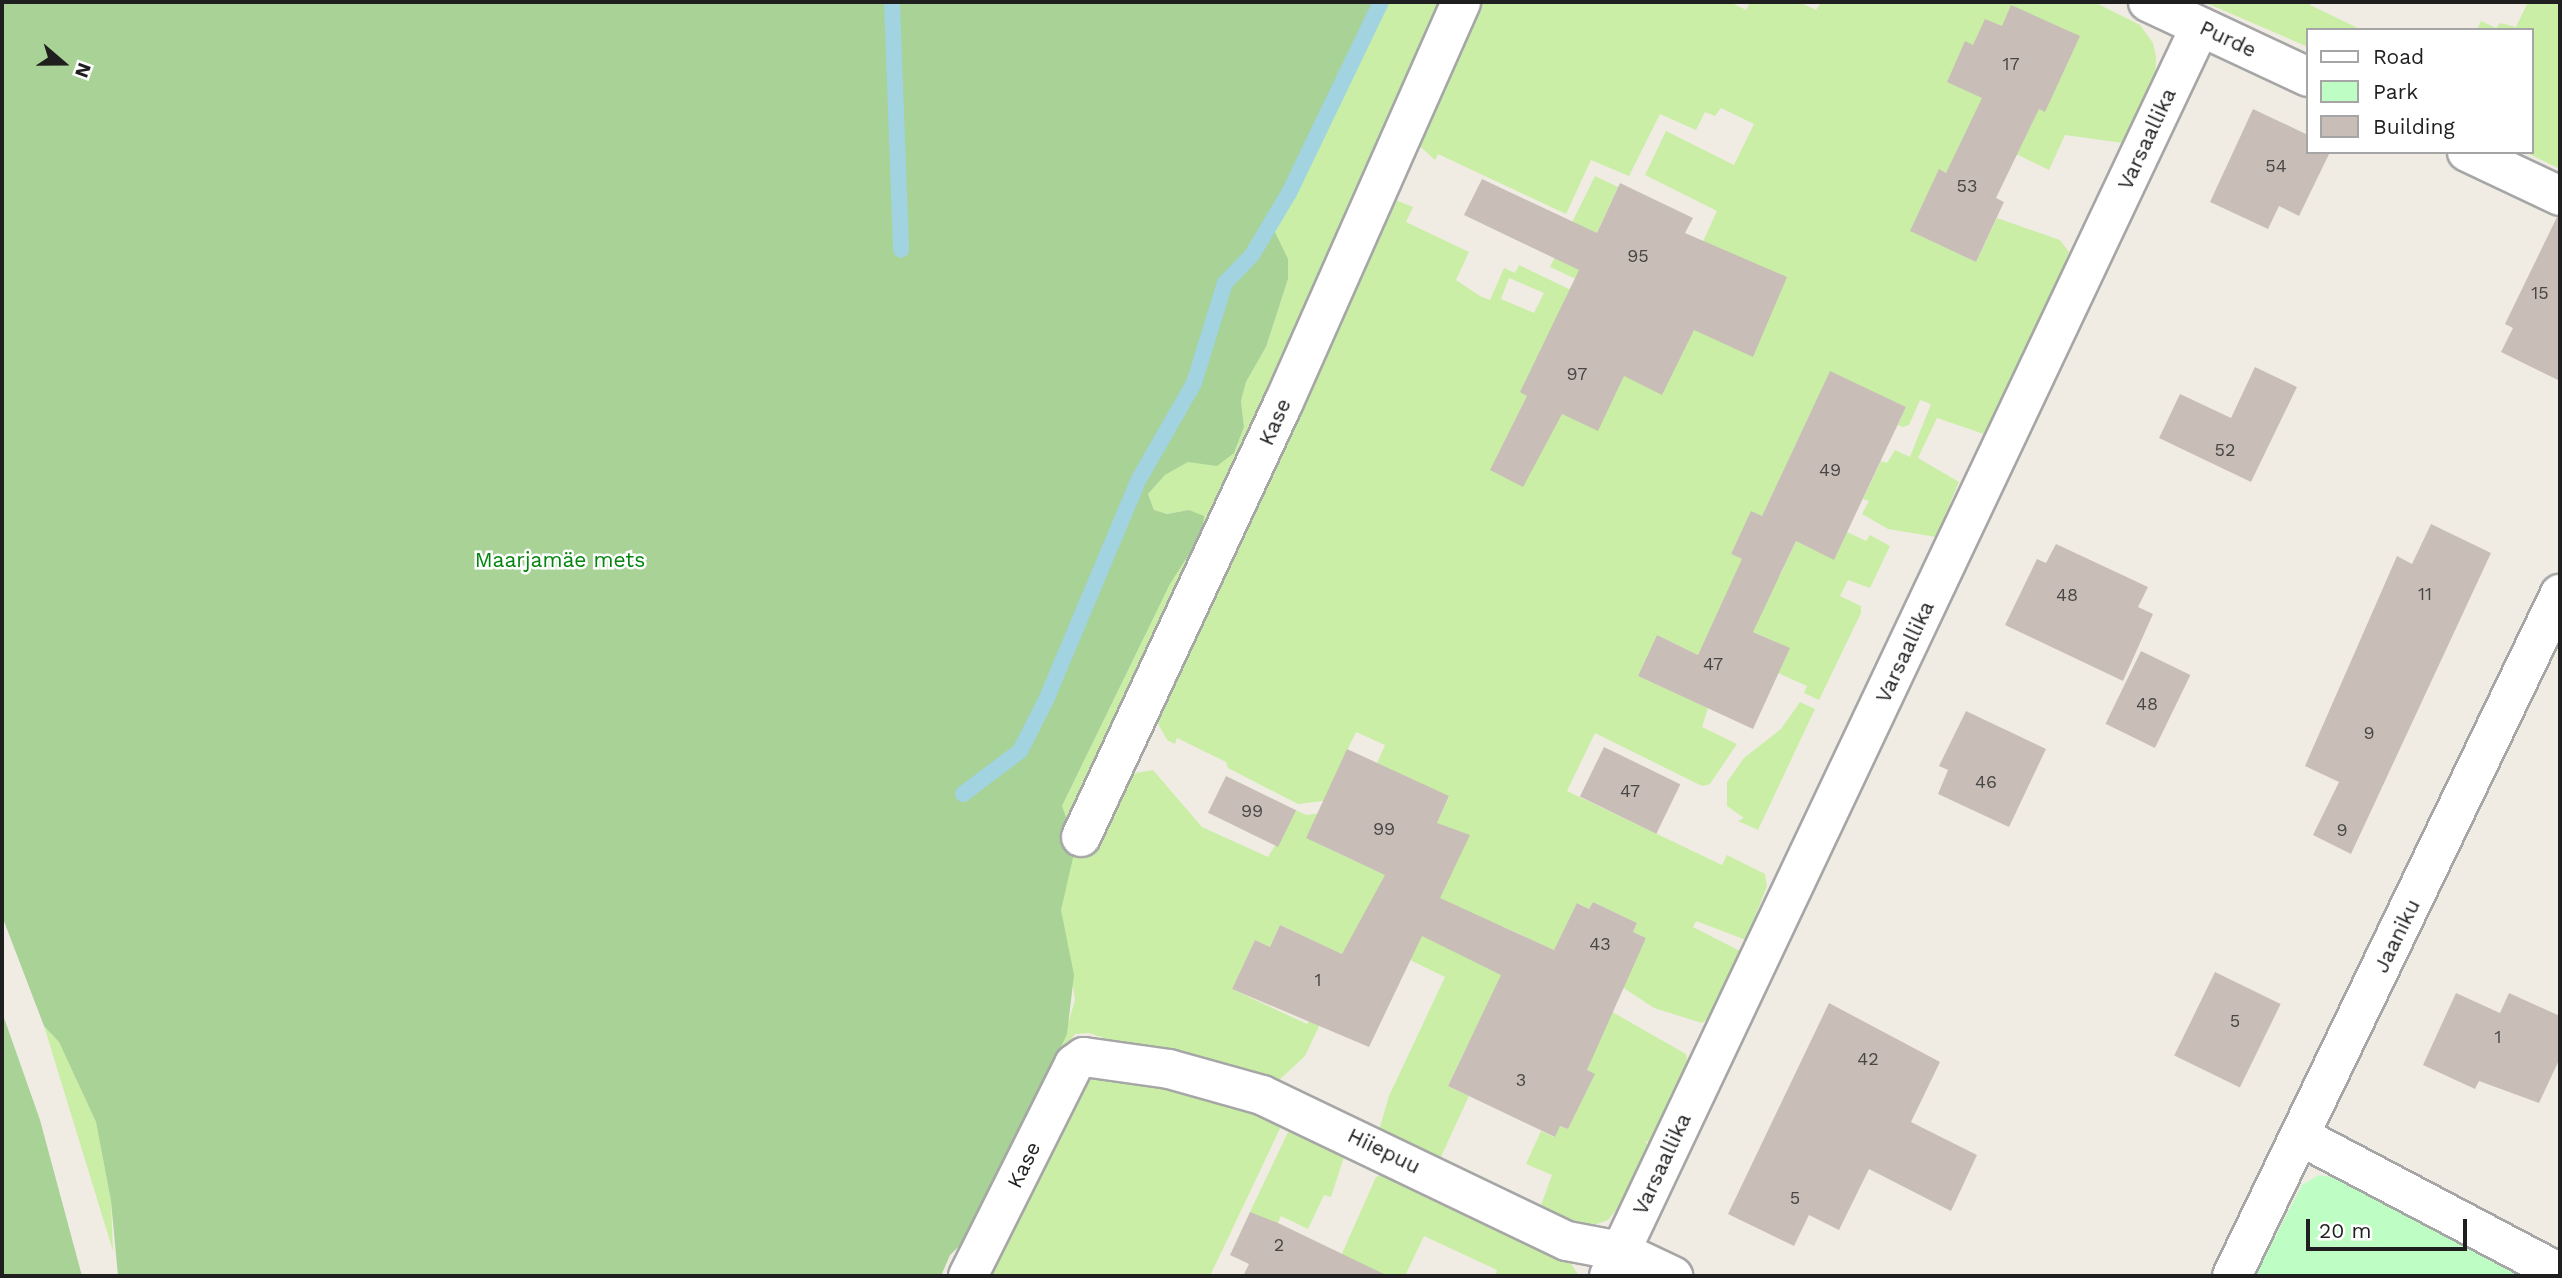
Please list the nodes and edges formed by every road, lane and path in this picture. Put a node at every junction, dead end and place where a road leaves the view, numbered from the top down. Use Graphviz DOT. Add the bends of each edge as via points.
graph roads {
  1 [pos="1461,2"];
  2 [pos="2148,2"];
  3 [pos="2200,27"];
  4 [pos="2306,76"];
  5 [pos="2472,154"];
  6 [pos="2560,196"];
  7 [pos="2560,594"];
  8 [pos="1081,838"];
  9 [pos="1083,1057"];
  10 [pos="2302,1138"];
  11 [pos="1614,1264"];
  12 [pos="2560,1273"];
  13 [pos="968,1276"];
  14 [pos="1673,1276"];
  15 [pos="2232,1276"];
  1 -- 8 [label="street, Kase" via="1278,416"];
  2 -- 3 [label="street, Purde"];
  3 -- 4 [label="street, Purde"];
  3 -- 11 [label="street, Varsaallika"];
  5 -- 6 [label="street"];
  7 -- 10 [label="street, Jaaniku"];
  9 -- 11 [label="street, Hiiepuu" via="1169,1069 1262,1095"];
  9 -- 13 [label="street, Kase" via="1074,1064"];
  10 -- 12 [label="street"];
  10 -- 15 [label="street, Jaaniku"];
  11 -- 14 [label="street, Hiiepuu"];
}
